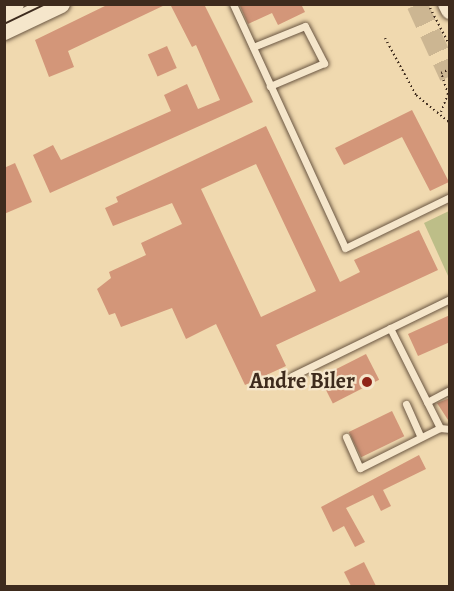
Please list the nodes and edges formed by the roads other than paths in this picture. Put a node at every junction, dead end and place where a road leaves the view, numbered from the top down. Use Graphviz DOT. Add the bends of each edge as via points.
graph roads {
  1 [pos="15,4"];
  2 [pos="38,4"];
  3 [pos="61,4"];
  4 [pos="233,4"];
  5 [pos="447,4"];
  6 [pos="4,9"];
  7 [pos="450,10"];
  8 [pos="4,20"];
  9 [pos="4,31"];
  10 [pos="253,47"];
  11 [pos="270,86"];
  12 [pos="450,197"];
  13 [pos="450,299"];
  14 [pos="390,328"];
  15 [pos="292,376"];
  16 [pos="450,390"];
  17 [pos="427,402"];
  18 [pos="406,404"];
  19 [pos="440,428"];
  20 [pos="450,429"];
  21 [pos="346,436"];
  22 [pos="421,437"];
  1 -- 6 [label="street"];
  2 -- 8 [label="lane"];
  3 -- 9 [label="street"];
  4 -- 10 [label="lane"];
  5 -- 7 [label="street"];
  10 -- 11 [label="lane"];
  10 -- 11 [label="lane" via="305,26 324,63"];
  11 -- 12 [label="lane" via="345,248"];
  13 -- 14 [label="lane"];
  14 -- 15 [label="lane"];
  14 -- 17 [label="lane"];
  16 -- 17 [label="lane"];
  17 -- 19 [label="lane"];
  18 -- 22 [label="lane"];
  19 -- 20 [label="lane"];
  19 -- 22 [label="lane"];
  21 -- 22 [label="lane" via="360,468"];
}
